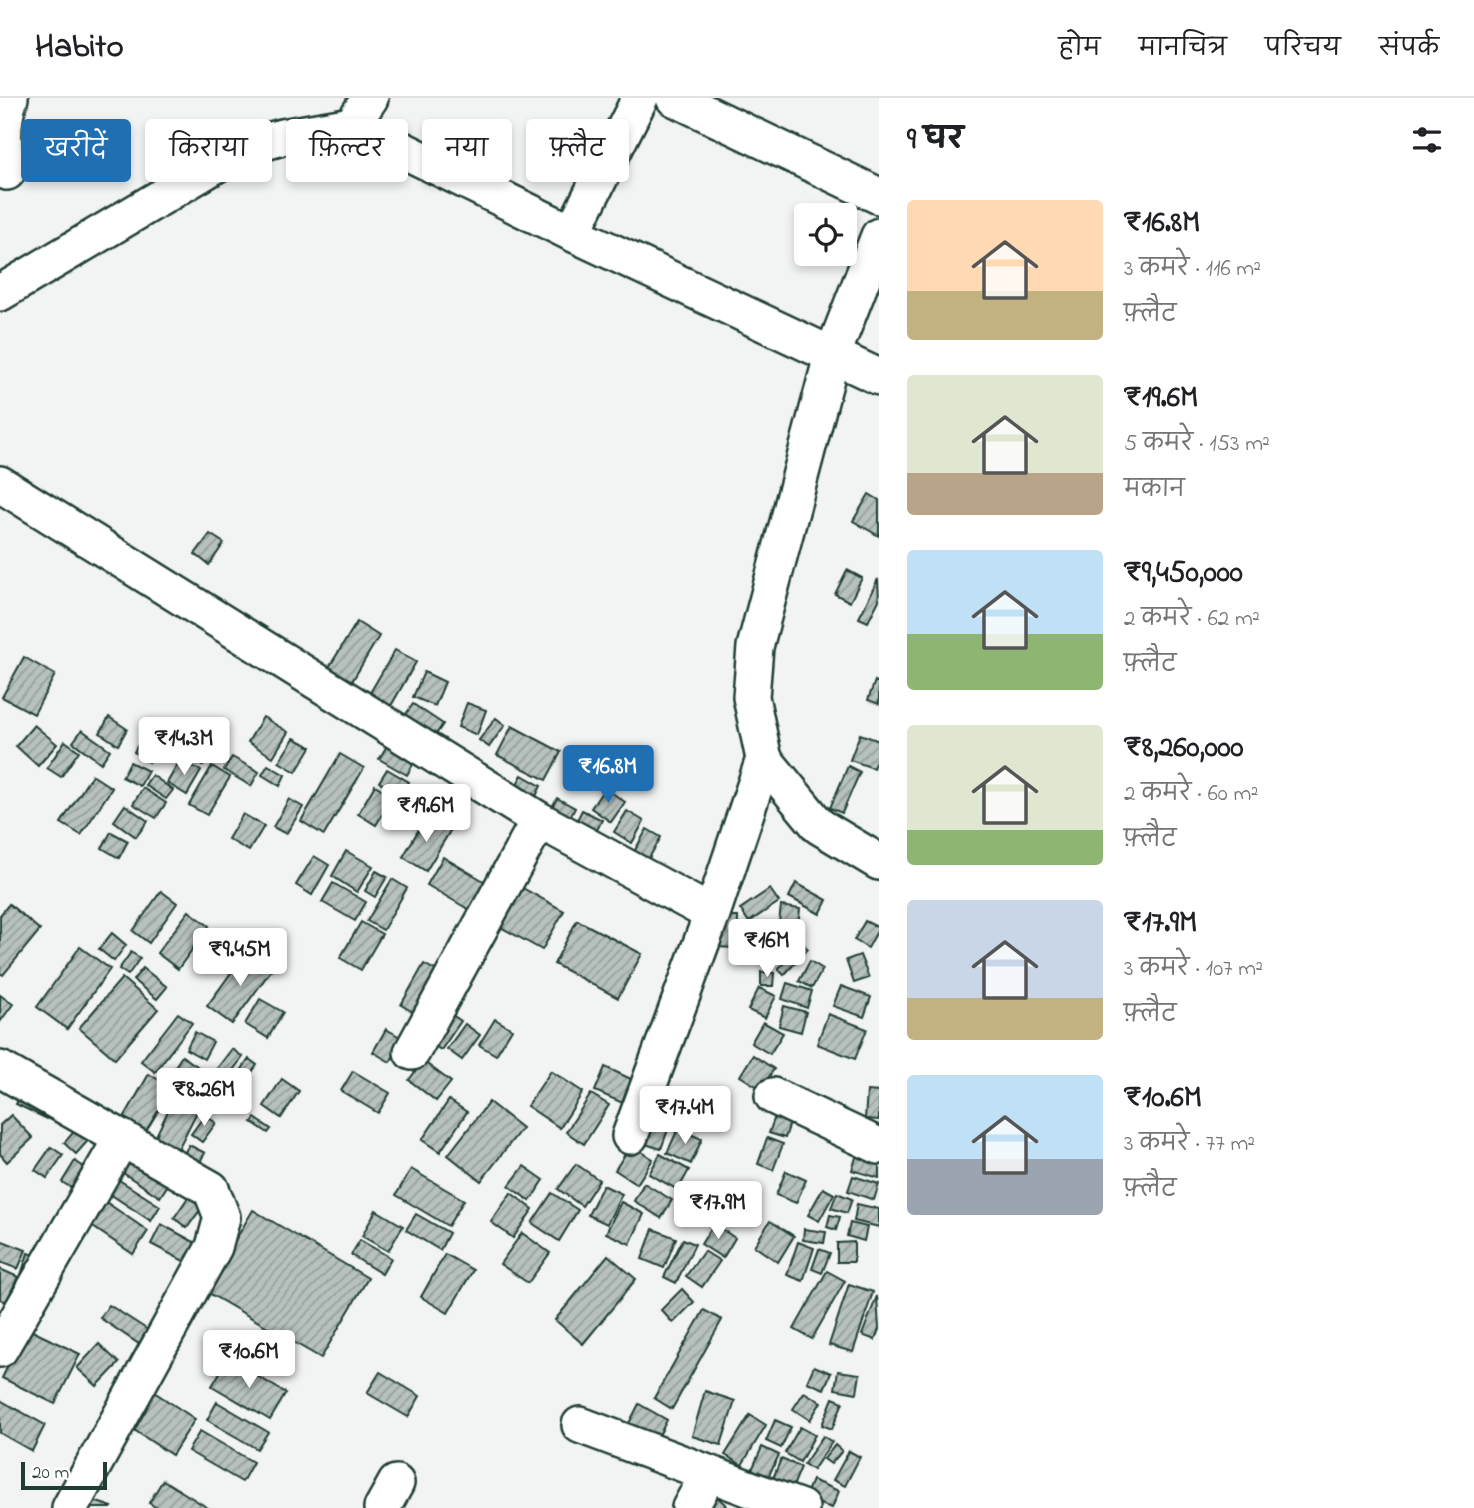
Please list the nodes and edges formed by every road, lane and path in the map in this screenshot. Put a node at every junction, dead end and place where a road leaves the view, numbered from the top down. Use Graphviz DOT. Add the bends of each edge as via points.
graph roads {
  1 [pos="10,98"];
  2 [pos="640,98"];
  3 [pos="674,98"];
  4 [pos="361,112"];
  5 [pos="7,172"];
  6 [pos="879,196"];
  7 [pos="572,233"];
  8 [pos="879,236"];
  9 [pos="0,293"];
  10 [pos="832,356"];
  11 [pos="879,377"];
  12 [pos="0,484"];
  13 [pos="764,759"];
  14 [pos="539,820"];
  15 [pos="879,862"];
  16 [pos="712,914"];
  17 [pos="412,1052"];
  18 [pos="0,1069"];
  19 [pos="774,1096"];
  20 [pos="630,1136"];
  21 [pos="122,1138"];
  22 [pos="879,1146"];
  23 [pos="0,1349"];
  24 [pos="580,1425"];
  25 [pos="708,1475"];
  26 [pos="70,1508"];
  27 [pos="690,1508"];
  28 [pos="800,1508"];
  1 -- 5 [label="street" via="2,140"];
  2 -- 7 [label="street"];
  3 -- 6 [label="street"];
  4 -- 7 [label="street"];
  4 -- 9 [label="street" via="244,148"];
  7 -- 10 [label="street"];
  8 -- 10 [label="street"];
  10 -- 11 [label="street"];
  10 -- 13 [label="street" via="755,647 751,697"];
  12 -- 14 [label="street"];
  13 -- 15 [label="street" via="819,826"];
  13 -- 16 [label="street"];
  14 -- 16 [label="street"];
  14 -- 17 [label="street"];
  16 -- 20 [label="street"];
  18 -- 21 [label="street"];
  19 -- 22 [label="street"];
  21 -- 23 [label="street"];
  21 -- 26 [label="street" via="211,1189 222,1217 214,1247"];
  24 -- 25 [label="street"];
  25 -- 27 [label="street"];
  25 -- 28 [label="street"];
}
